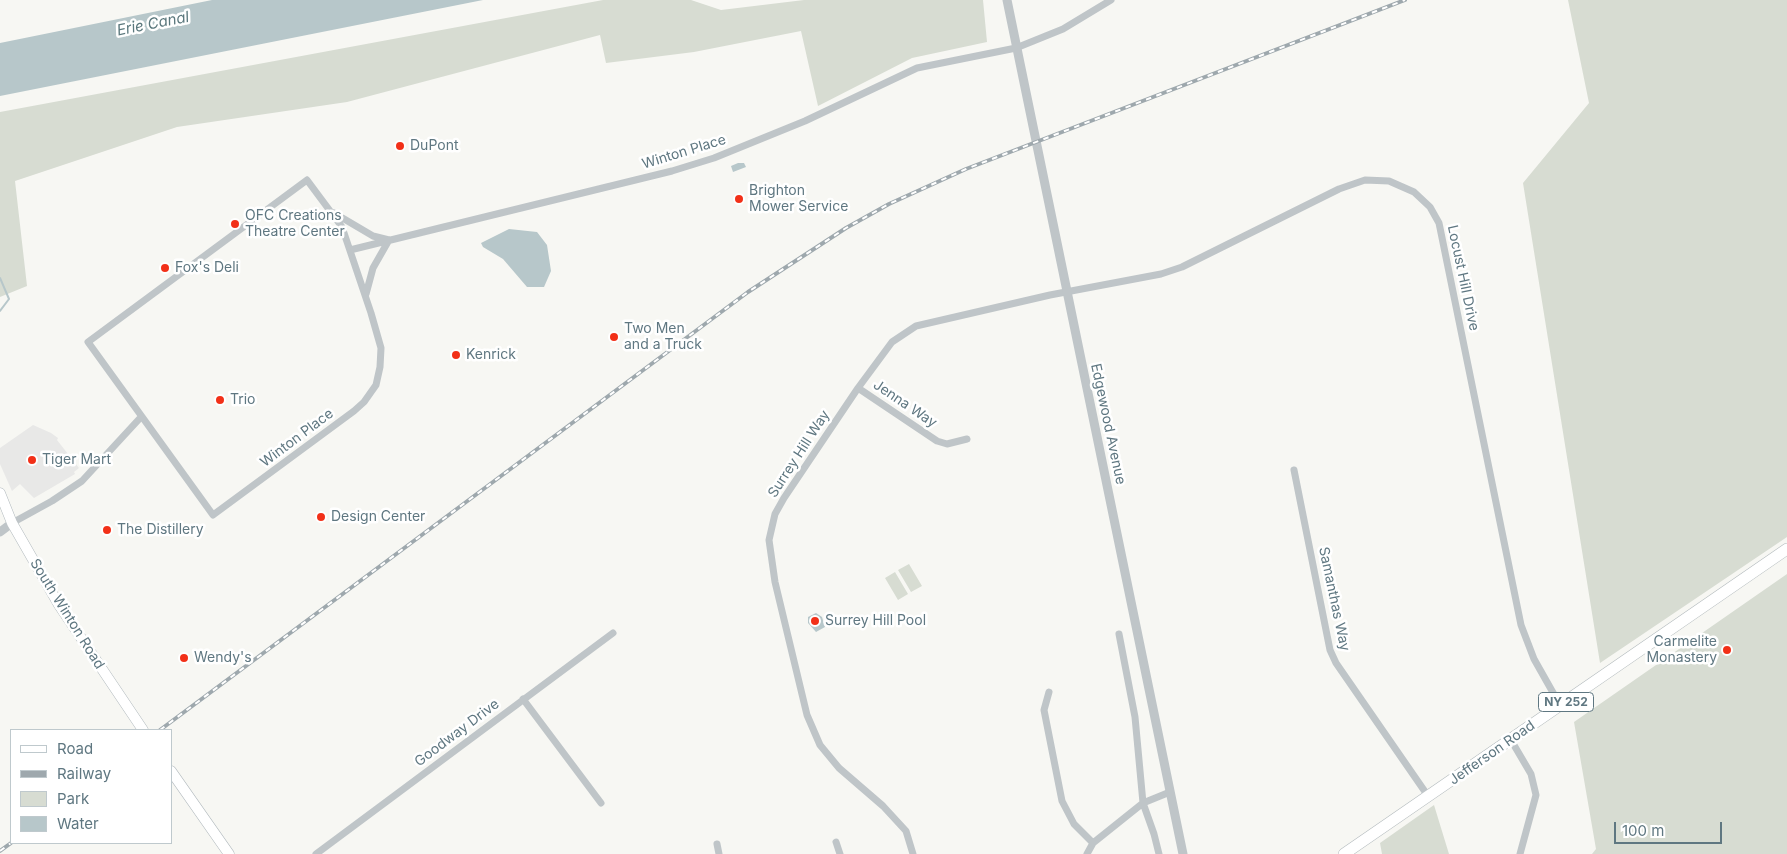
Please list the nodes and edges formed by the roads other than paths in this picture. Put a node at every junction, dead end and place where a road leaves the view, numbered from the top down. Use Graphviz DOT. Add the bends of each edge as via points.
graph roads {
  1 [pos="1007,0"];
  2 [pos="1111,0"];
  3 [pos="1016,48"];
  4 [pos="329,210"];
  5 [pos="389,240"];
  6 [pos="350,250"];
  7 [pos="1066,292"];
  8 [pos="366,297"];
  9 [pos="858,388"];
  10 [pos="141,417"];
  11 [pos="966,440"];
  12 [pos="1294,470"];
  13 [pos="0,493"];
  14 [pos="12,523"];
  15 [pos="0,532"];
  16 [pos="1787,549"];
  17 [pos="613,633"];
  18 [pos="1119,634"];
  19 [pos="1049,692"];
  20 [pos="523,699"];
  21 [pos="1560,705"];
  22 [pos="142,729"];
  23 [pos="1511,740"];
  24 [pos="172,773"];
  25 [pos="1170,792"];
  26 [pos="1428,796"];
  27 [pos="601,803"];
  28 [pos="1143,803"];
  29 [pos="836,842"];
  30 [pos="1093,843"];
  31 [pos="717,844"];
  32 [pos="229,854"];
  33 [pos="316,854"];
  34 [pos="719,854"];
  35 [pos="840,854"];
  36 [pos="913,854"];
  37 [pos="1086,854"];
  38 [pos="1159,854"];
  39 [pos="1183,854"];
  40 [pos="1344,854"];
  41 [pos="1520,854"];
  1 -- 3 [label="street, Edgewood Avenue"];
  2 -- 3 [label="street, Winton Place" via="1063,29"];
  3 -- 5 [label="street, Winton Place" via="917,68 805,121 714,158 672,171"];
  3 -- 7 [label="street, Edgewood Avenue"];
  4 -- 5 [label="street" via="374,236"];
  4 -- 6 [label="street, Winton Place" via="342,228"];
  4 -- 10 [label="street, Winton Place" via="307,180 88,342"];
  5 -- 6 [label="street, Winton Place"];
  5 -- 8 [label="street" via="373,268"];
  6 -- 8 [label="street, Winton Place"];
  7 -- 9 [label="street, Surrey Hill Way" via="916,326 892,342"];
  7 -- 21 [label="street, Locust Hill Drive" via="1182,267 1352,183 1389,181 1402,185 1422,199 1435,215 1442,232 1521,625 1534,659"];
  7 -- 25 [label="street, Edgewood Avenue"];
  8 -- 10 [label="street, Winton Place" via="381,348 380,367 372,391 354,411 214,515"];
  9 -- 11 [label="street, Jenna Way" via="937,442 947,444"];
  9 -- 36 [label="street, Surrey Hill Way" via="784,498 775,514 769,540 775,582 802,696 820,744 839,768 906,831"];
  10 -- 14 [label="street" via="82,480"];
  12 -- 26 [label="street, Samanthas Way" via="1330,650 1339,668"];
  13 -- 14 [label="main road, South Winton Road"];
  14 -- 15 [label="street"];
  14 -- 22 [label="main road, South Winton Road" via="59,605"];
  16 -- 21 [label="main road, Jefferson Road / NY 252"];
  17 -- 20 [label="street, Goodway Drive"];
  18 -- 28 [label="street" via="1135,717"];
  19 -- 30 [label="street" via="1044,710 1062,801 1074,824"];
  20 -- 27 [label="street"];
  20 -- 33 [label="street, Goodway Drive"];
  21 -- 23 [label="main road, Jefferson Road / NY 252"];
  23 -- 26 [label="main road, Jefferson Road / NY 252"];
  23 -- 41 [label="street" via="1531,774 1536,795"];
  24 -- 32 [label="main road"];
  25 -- 28 [label="street"];
  25 -- 39 [label="street, Edgewood Avenue"];
  26 -- 40 [label="main road, Jefferson Road / NY 252"];
  28 -- 30 [label="street"];
  28 -- 38 [label="street"];
  29 -- 35 [label="street"];
  30 -- 37 [label="street"];
  31 -- 34 [label="street"];
}
